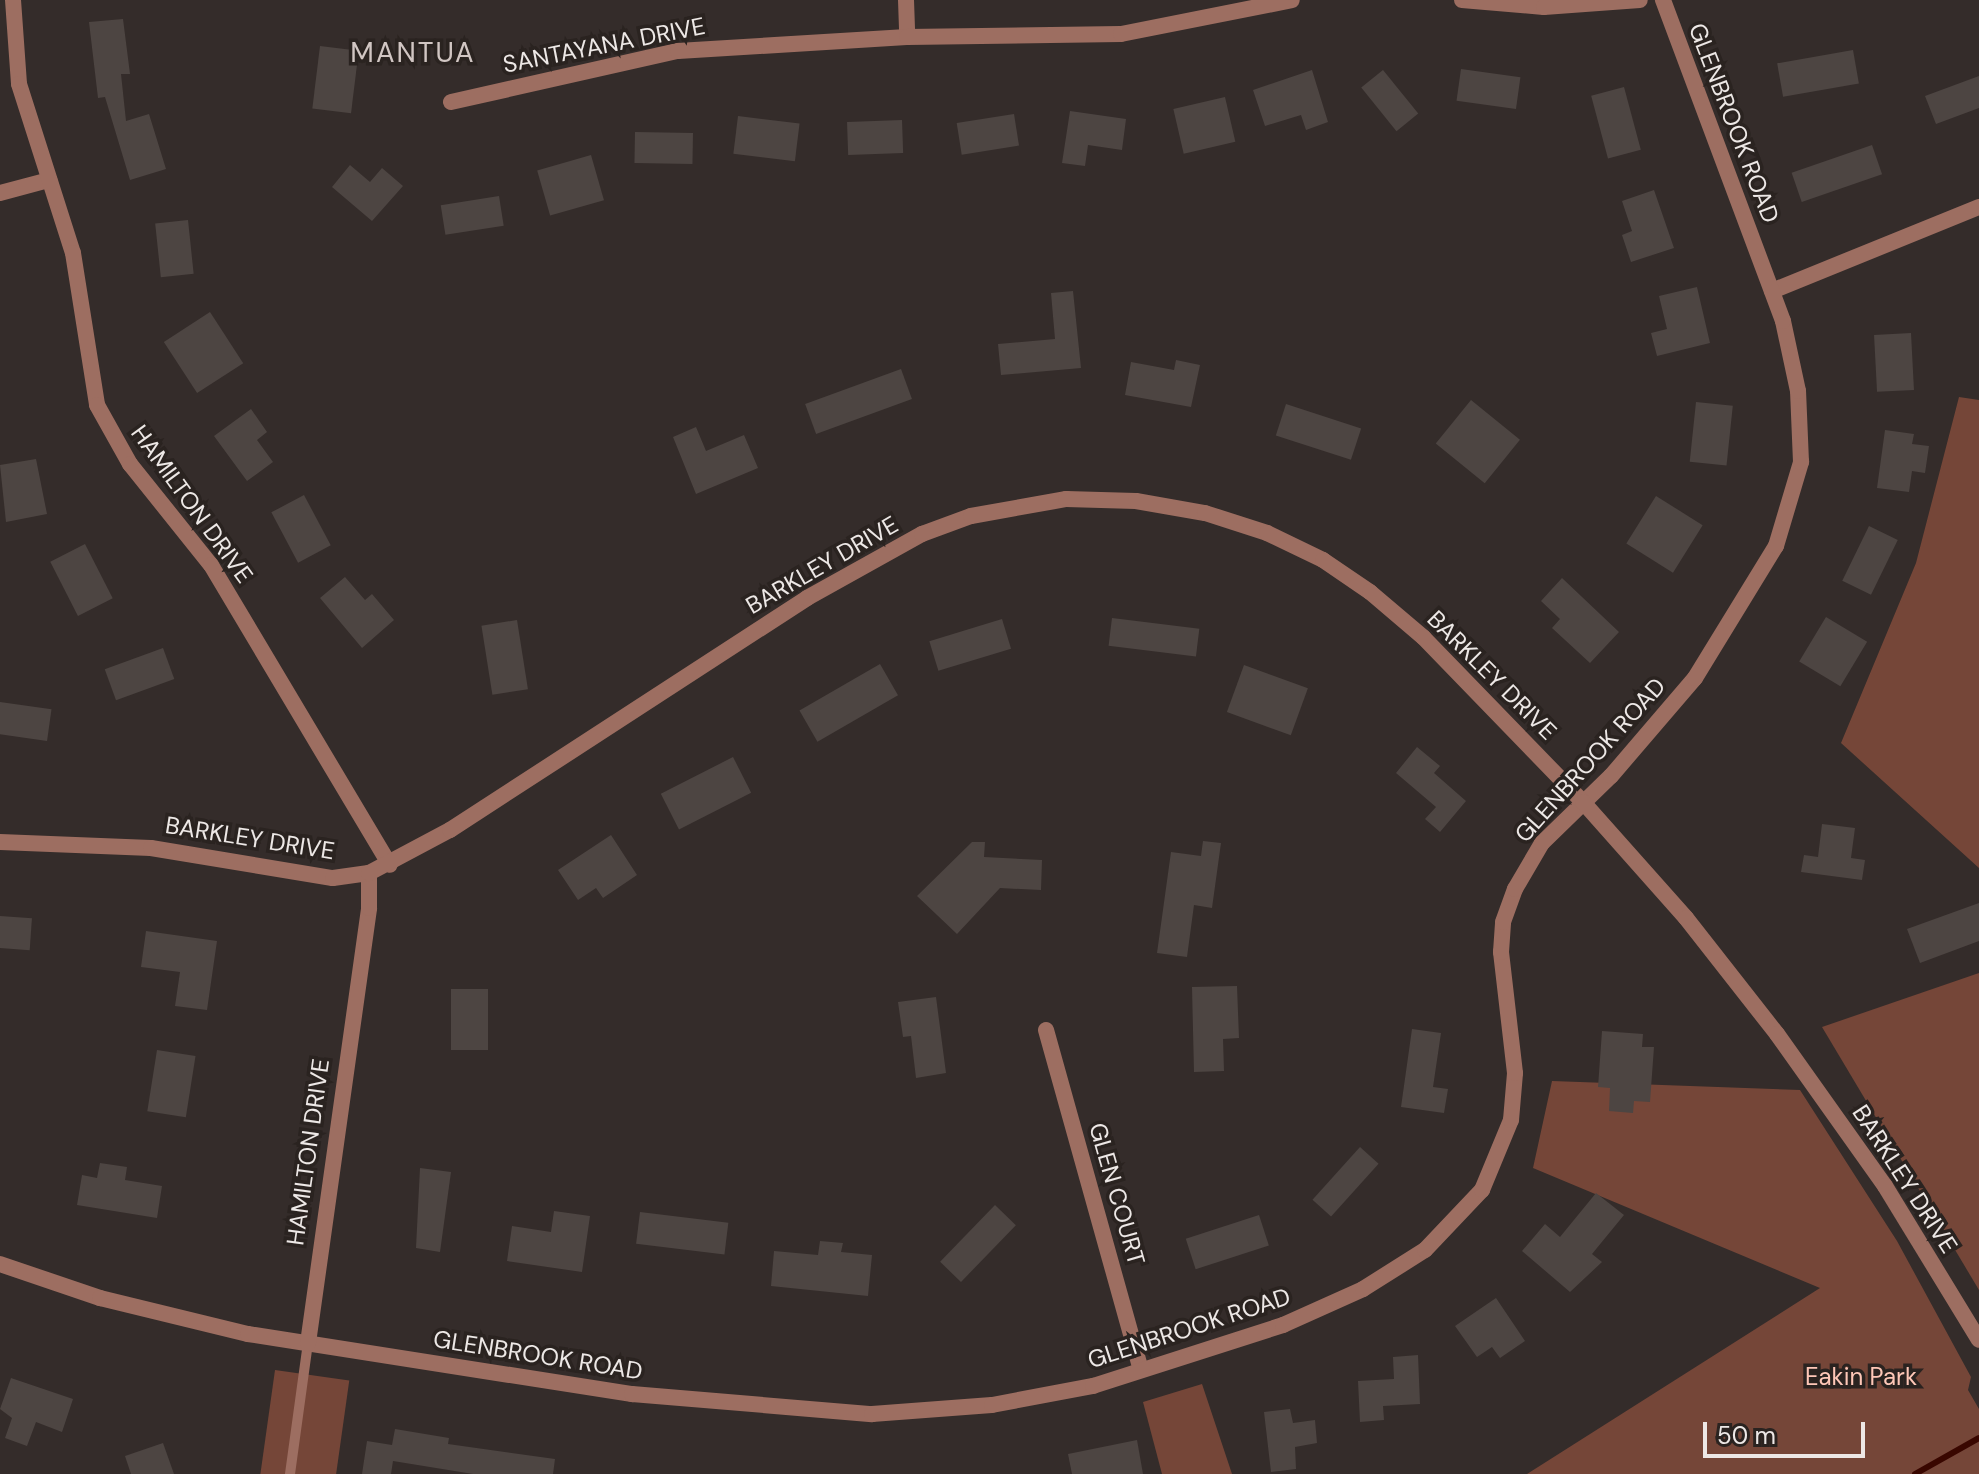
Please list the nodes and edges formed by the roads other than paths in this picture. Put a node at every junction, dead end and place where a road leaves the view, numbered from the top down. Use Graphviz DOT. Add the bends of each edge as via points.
graph roads {
  1 [pos="13,0"];
  2 [pos="906,0"];
  3 [pos="1292,0"];
  4 [pos="1462,0"];
  5 [pos="1640,0"];
  6 [pos="1663,0"];
  7 [pos="907,37"];
  8 [pos="451,102"];
  9 [pos="49,180"];
  10 [pos="0,193"];
  11 [pos="1979,207"];
  12 [pos="1772,291"];
  13 [pos="1583,802"];
  14 [pos="0,842"];
  15 [pos="390,865"];
  16 [pos="369,873"];
  17 [pos="1046,1030"];
  18 [pos="0,1264"];
  19 [pos="1979,1340"];
  20 [pos="308,1343"];
  21 [pos="1141,1370"];
  22 [pos="290,1474"];
  1 -- 9 [label="street, HAMILTON DRIVE" via="19,84"];
  2 -- 7 [label="street"];
  3 -- 7 [label="street, SANTAYANA DRIVE" via="1121,34"];
  4 -- 5 [label="street" via="1544,7"];
  6 -- 12 [label="street, GLENBROOK ROAD"];
  7 -- 8 [label="street, SANTAYANA DRIVE" via="678,51"];
  9 -- 10 [label="street"];
  9 -- 15 [label="street, HAMILTON DRIVE" via="73,253 89,376 108,430 211,565"];
  11 -- 12 [label="street"];
  12 -- 13 [label="street, GLENBROOK ROAD" via="1803,424 1801,462 1787,519 1695,678"];
  13 -- 15 [label="street, BARKLEY DRIVE" via="1423,637 1323,560 1267,533 1205,513 1136,501 1066,499 971,516 872,558"];
  13 -- 19 [label="street, BARKLEY DRIVE" via="1686,918 1777,1034 1885,1186"];
  13 -- 21 [label="street, GLENBROOK ROAD" via="1542,843 1506,911 1501,952 1514,1100 1498,1157 1468,1210 1425,1250 1363,1289 1283,1325"];
  14 -- 16 [label="street, BARKLEY DRIVE" via="151,848 333,878"];
  15 -- 16 [label="street, BARKLEY DRIVE"];
  16 -- 20 [label="street, HAMILTON DRIVE" via="369,908"];
  17 -- 21 [label="street, GLEN COURT"];
  18 -- 20 [label="street, GLENBROOK ROAD" via="155,1313"];
  20 -- 21 [label="street, GLENBROOK ROAD" via="632,1394 821,1413 992,1405 1057,1395"];
  20 -- 22 [label="lane"];
}
